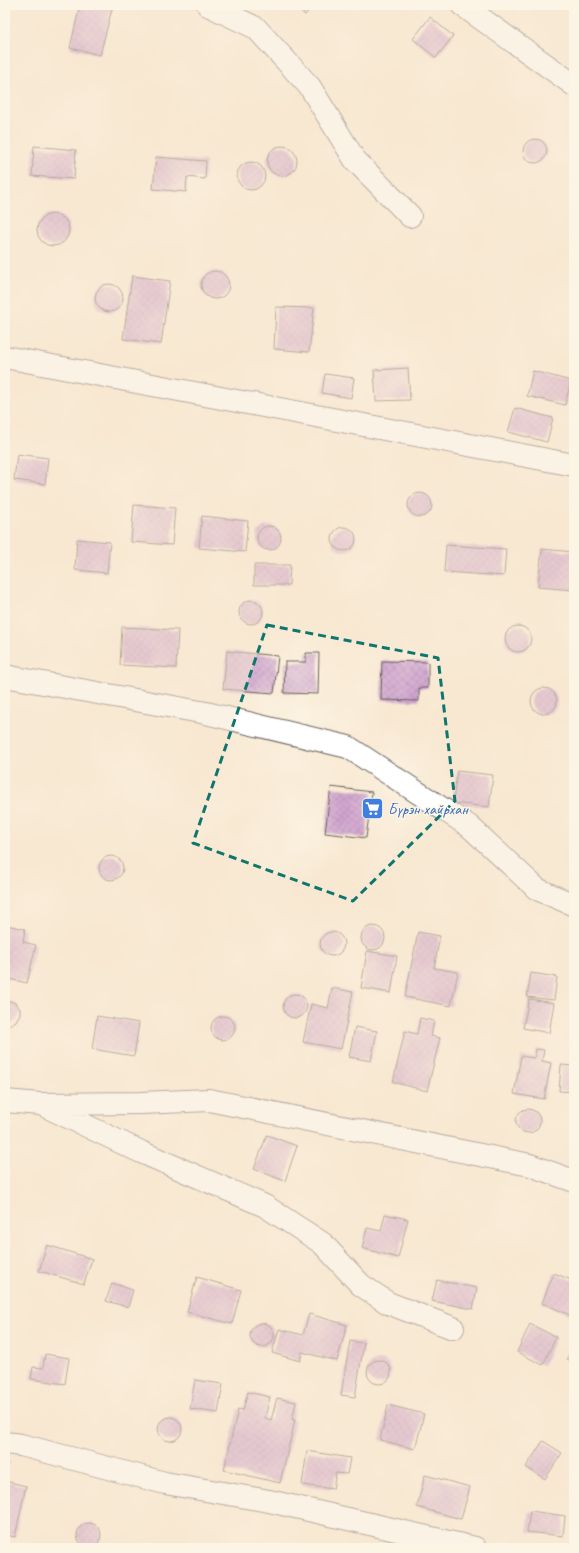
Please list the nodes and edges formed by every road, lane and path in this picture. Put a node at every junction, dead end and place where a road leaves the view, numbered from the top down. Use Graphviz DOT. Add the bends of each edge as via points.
graph roads {
  1 [pos="208,5"];
  2 [pos="462,5"];
  3 [pos="574,85"];
  4 [pos="410,216"];
  5 [pos="5,357"];
  6 [pos="574,465"];
  7 [pos="5,676"];
  8 [pos="574,906"];
  9 [pos="5,1101"];
  10 [pos="40,1104"];
  11 [pos="574,1181"];
  12 [pos="453,1328"];
  13 [pos="5,1443"];
  14 [pos="475,1548"];
  1 -- 4 [label="street" via="256,28 310,87 355,160"];
  2 -- 3 [label="street"];
  5 -- 6 [label="street"];
  7 -- 8 [label="street" via="206,713 348,747 469,826 537,890"];
  9 -- 10 [label="street"];
  10 -- 11 [label="street" via="209,1100 530,1165"];
  10 -- 12 [label="street" via="264,1206 322,1243 362,1285 388,1303"];
  13 -- 14 [label="street" via="165,1483 269,1501"];
}
